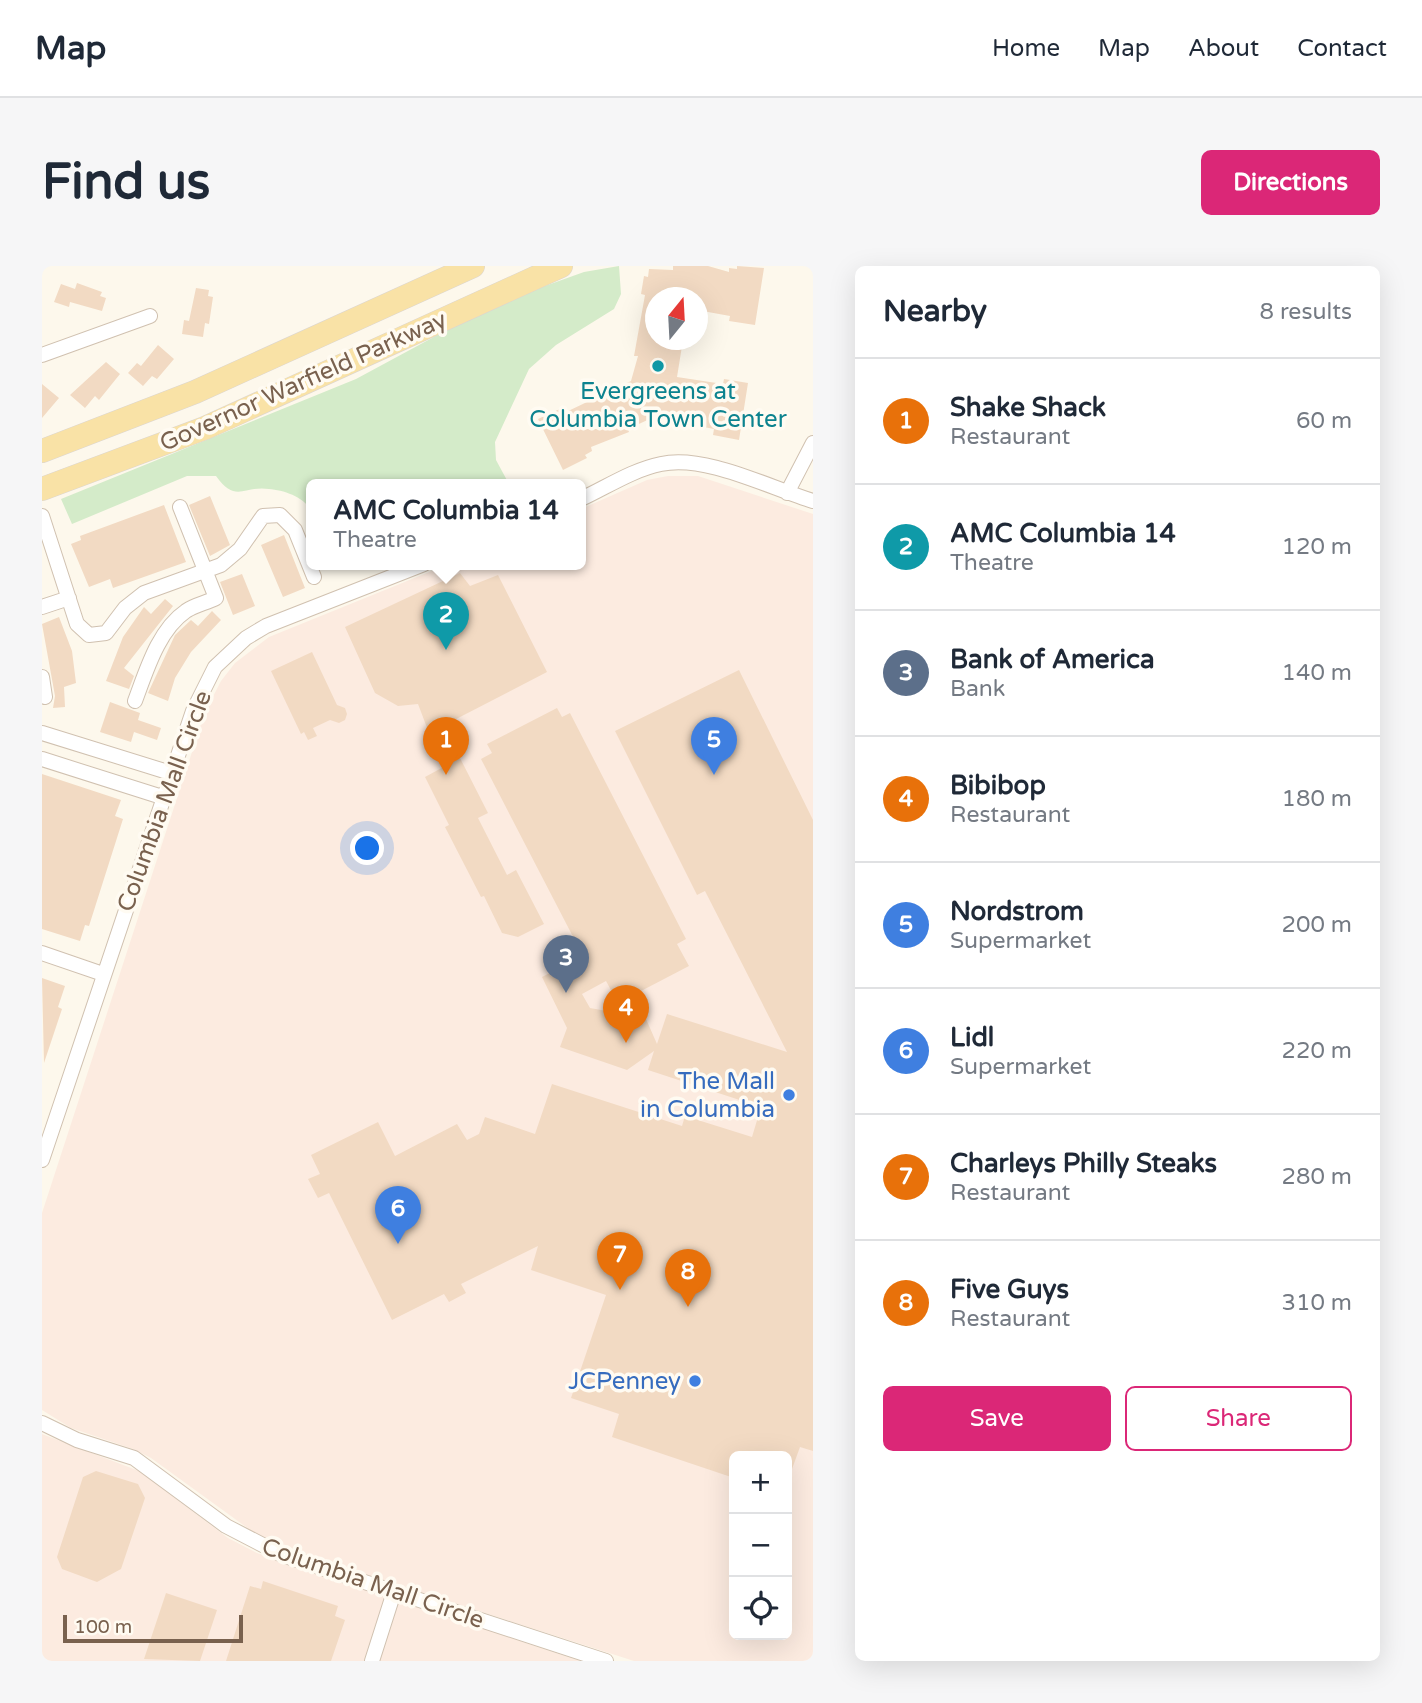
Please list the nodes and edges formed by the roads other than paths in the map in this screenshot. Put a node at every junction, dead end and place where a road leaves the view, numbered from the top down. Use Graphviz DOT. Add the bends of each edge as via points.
graph roads {
  1 [pos="474,266"];
  2 [pos="561,266"];
  3 [pos="150,316"];
  4 [pos="42,355"];
  5 [pos="813,443"];
  6 [pos="42,451"];
  7 [pos="42,489"];
  8 [pos="786,493"];
  9 [pos="586,496"];
  10 [pos="813,501"];
  11 [pos="180,506"];
  12 [pos="42,516"];
  13 [pos="48,557"];
  14 [pos="306,557"];
  15 [pos="311,570"];
  16 [pos="409,570"];
  17 [pos="205,571"];
  18 [pos="314,576"];
  19 [pos="69,598"];
  20 [pos="42,607"];
  21 [pos="42,677"];
  22 [pos="45,697"];
  23 [pos="135,701"];
  24 [pos="42,733"];
  25 [pos="42,759"];
  26 [pos="171,773"];
  27 [pos="162,797"];
  28 [pos="42,953"];
  29 [pos="103,974"];
  30 [pos="42,1112"];
  31 [pos="48,1124"];
  32 [pos="42,1160"];
  33 [pos="42,1423"];
  34 [pos="394,1592"];
  35 [pos="372,1661"];
  36 [pos="606,1661"];
  1 -- 6 [label="main road, Governor Warfield Parkway" via="256,366"];
  2 -- 7 [label="main road, Governor Warfield Parkway" via="205,428"];
  3 -- 4 [label="street"];
  5 -- 8 [label="street"];
  8 -- 9 [label="street" via="714,468 680,462 632,473"];
  8 -- 10 [label="street"];
  11 -- 17 [label="street"];
  12 -- 13 [label="street"];
  13 -- 19 [label="street"];
  14 -- 17 [label="street" via="292,525 273,514 259,519 232,558"];
  15 -- 18 [label="street"];
  16 -- 26 [label="street, Columbia Mall Circle" via="246,638 215,667 203,687"];
  17 -- 19 [label="street" via="144,593 100,635 82,631"];
  17 -- 23 [label="street" via="216,598 186,611 165,635"];
  19 -- 20 [label="street"];
  21 -- 22 [label="street"];
  24 -- 26 [label="street"];
  25 -- 27 [label="street"];
  26 -- 27 [label="street, Columbia Mall Circle"];
  27 -- 29 [label="street, Columbia Mall Circle"];
  28 -- 29 [label="street"];
  29 -- 31 [label="street, Columbia Mall Circle"];
  30 -- 31 [label="street"];
  31 -- 32 [label="street, Columbia Mall Circle"];
  33 -- 34 [label="street, Columbia Mall Circle" via="134,1458 252,1542"];
  34 -- 35 [label="street"];
  34 -- 36 [label="street, Columbia Mall Circle"];
}
